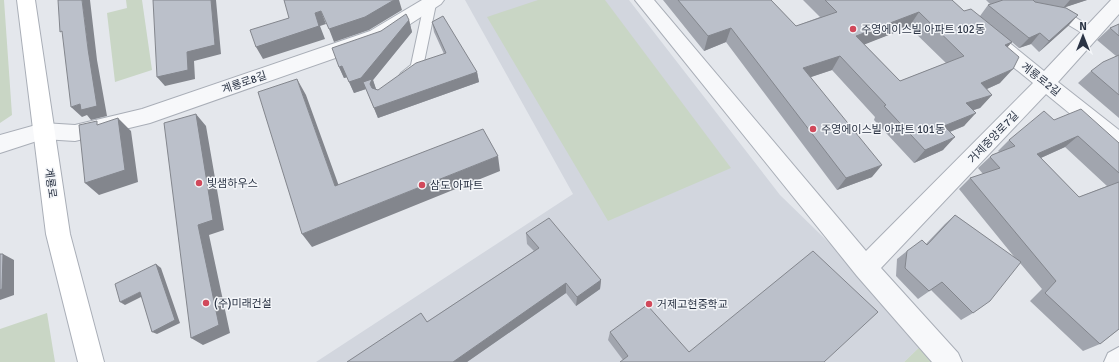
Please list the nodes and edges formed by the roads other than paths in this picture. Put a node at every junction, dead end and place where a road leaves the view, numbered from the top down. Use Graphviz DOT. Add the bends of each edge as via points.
graph roads {
  1 [pos="26,0"];
  2 [pos="644,0"];
  3 [pos="432,2"];
  4 [pos="1114,3"];
  5 [pos="1046,11"];
  6 [pos="980,30"];
  7 [pos="1091,33"];
  8 [pos="1046,82"];
  9 [pos="393,85"];
  10 [pos="43,131"];
  11 [pos="1119,142"];
  12 [pos="0,144"];
  13 [pos="865,268"];
  14 [pos="1119,360"];
  15 [pos="91,362"];
  16 [pos="949,362"];
  17 [pos="1117,362"];
  1 -- 10 [label="street, 계룡로"];
  2 -- 13 [label="street"];
  3 -- 9 [label="lane" via="417,67"];
  3 -- 10 [label="street, 계룡로8길" via="377,36 143,117 76,133 58,134"];
  4 -- 7 [label="street, 거제중앙로7길"];
  5 -- 7 [label="lane" via="1060,13"];
  6 -- 8 [label="street, 계룡로2길"];
  7 -- 8 [label="street, 거제중앙로7길"];
  8 -- 11 [label="street, 계룡로2길"];
  8 -- 13 [label="street, 거제중앙로7길"];
  10 -- 12 [label="street"];
  10 -- 15 [label="street, 계룡로" via="58,234"];
  13 -- 16 [label="street"];
  14 -- 17 [label="street"];
}
